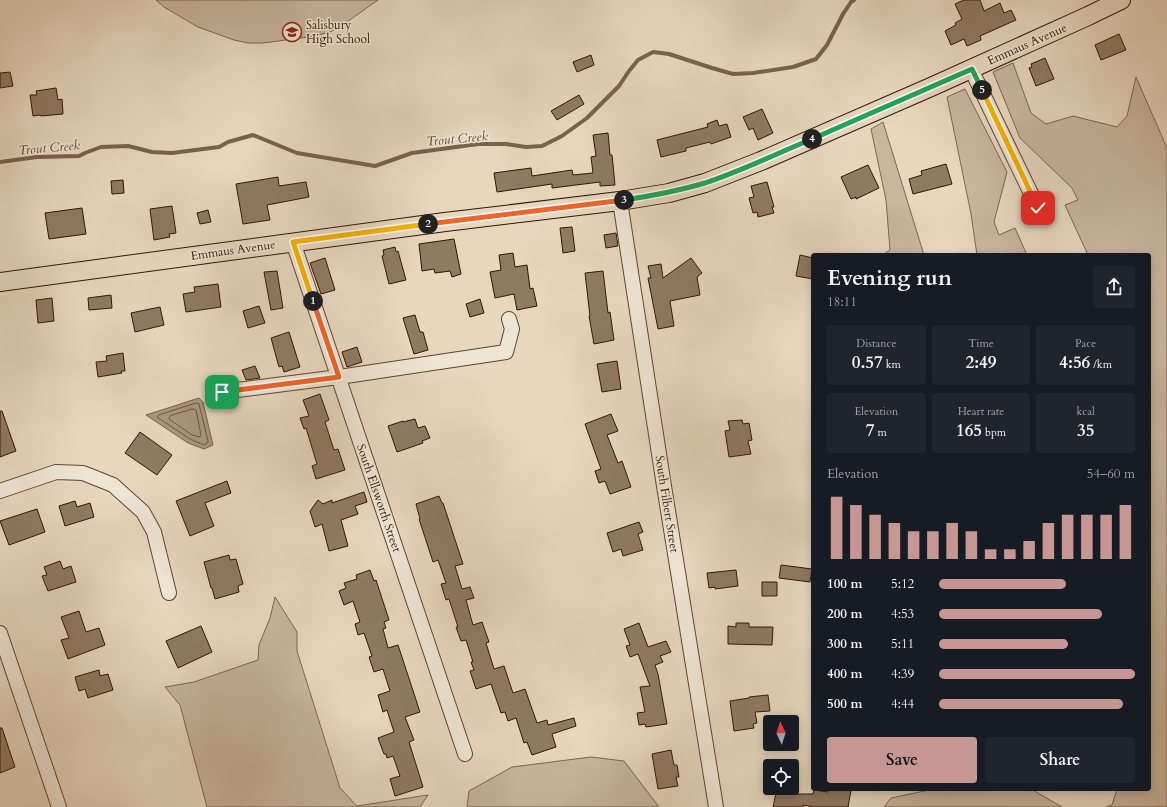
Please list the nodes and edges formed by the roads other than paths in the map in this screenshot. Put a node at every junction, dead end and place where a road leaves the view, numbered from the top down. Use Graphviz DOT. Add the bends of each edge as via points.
graph roads {
  1 [pos="1121,0"];
  2 [pos="972,69"];
  3 [pos="620,201"];
  4 [pos="1038,208"];
  5 [pos="293,242"];
  6 [pos="0,282"];
  7 [pos="509,318"];
  8 [pos="339,377"];
  9 [pos="222,392"];
  10 [pos="0,491"];
  11 [pos="169,593"];
  12 [pos="0,634"];
  13 [pos="465,754"];
  14 [pos="60,807"];
  15 [pos="716,807"];
  1 -- 2 [label="main road, Emmaus Avenue"];
  2 -- 3 [label="main road, Emmaus Avenue" via="705,183"];
  2 -- 4 [label="street"];
  3 -- 5 [label="main road, Emmaus Avenue"];
  3 -- 15 [label="street, South Filbert Street"];
  5 -- 6 [label="main road, Emmaus Avenue"];
  5 -- 8 [label="street, South Ellsworth Street"];
  7 -- 8 [label="street" via="512,329 506,352"];
  8 -- 9 [label="street"];
  8 -- 13 [label="street, South Ellsworth Street"];
  10 -- 11 [label="street" via="56,472 83,473 113,485 143,512 154,532"];
  12 -- 14 [label="street"];
}
